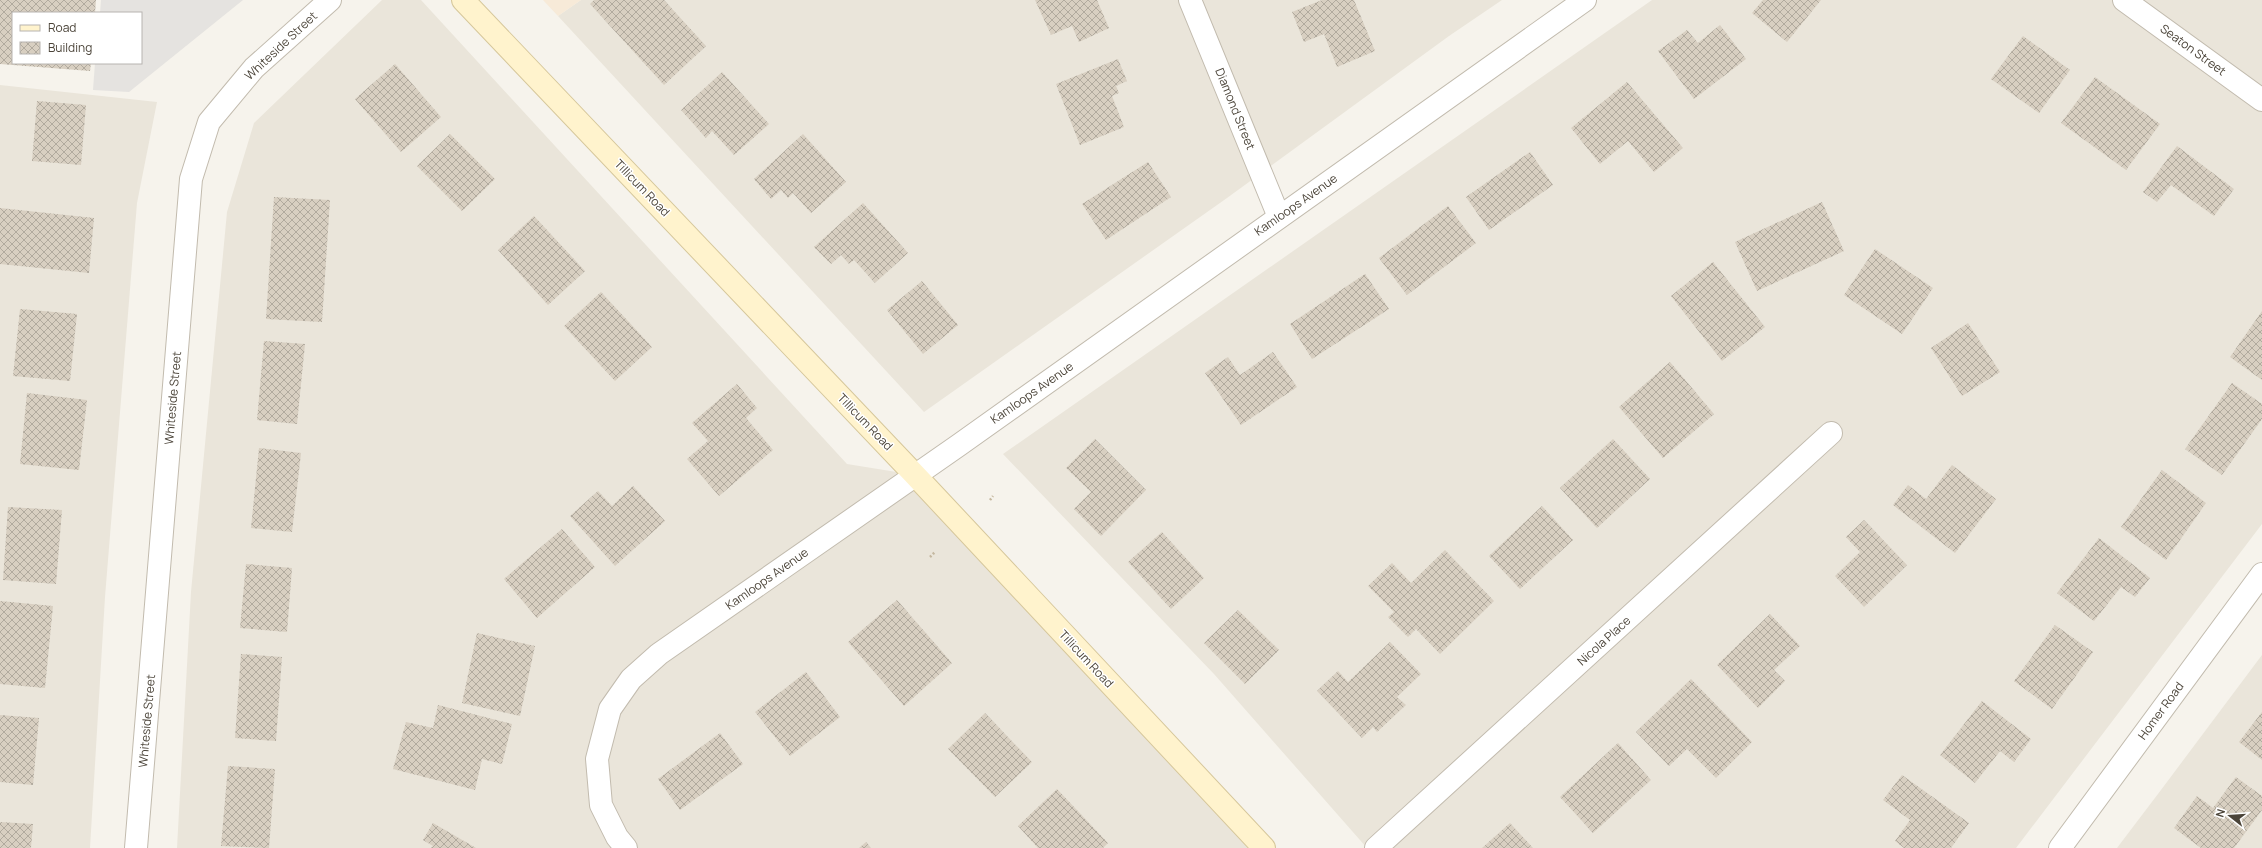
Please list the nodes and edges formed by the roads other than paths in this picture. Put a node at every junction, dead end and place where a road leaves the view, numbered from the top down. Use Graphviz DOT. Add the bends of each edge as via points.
graph roads {
  1 [pos="330,0"];
  2 [pos="463,0"];
  3 [pos="1190,0"];
  4 [pos="1584,0"];
  5 [pos="2124,0"];
  6 [pos="2262,100"];
  7 [pos="1279,217"];
  8 [pos="1832,433"];
  9 [pos="916,475"];
  10 [pos="2262,574"];
  11 [pos="136,848"];
  12 [pos="626,848"];
  13 [pos="1264,848"];
  14 [pos="1376,848"];
  15 [pos="2060,848"];
  1 -- 11 [label="street, Whiteside Street" via="254,68 209,122 191,179"];
  2 -- 9 [label="main road, Tillicum Road"];
  3 -- 7 [label="street, Diamond Street"];
  4 -- 7 [label="street, Kamloops Avenue"];
  5 -- 6 [label="street, Seaton Street"];
  7 -- 9 [label="street, Kamloops Avenue"];
  8 -- 14 [label="street, Nicola Place"];
  9 -- 12 [label="street, Kamloops Avenue" via="659,654 631,679 610,709 597,759 601,805 617,837"];
  9 -- 13 [label="main road, Tillicum Road"];
  10 -- 15 [label="street, Homer Road"];
}
